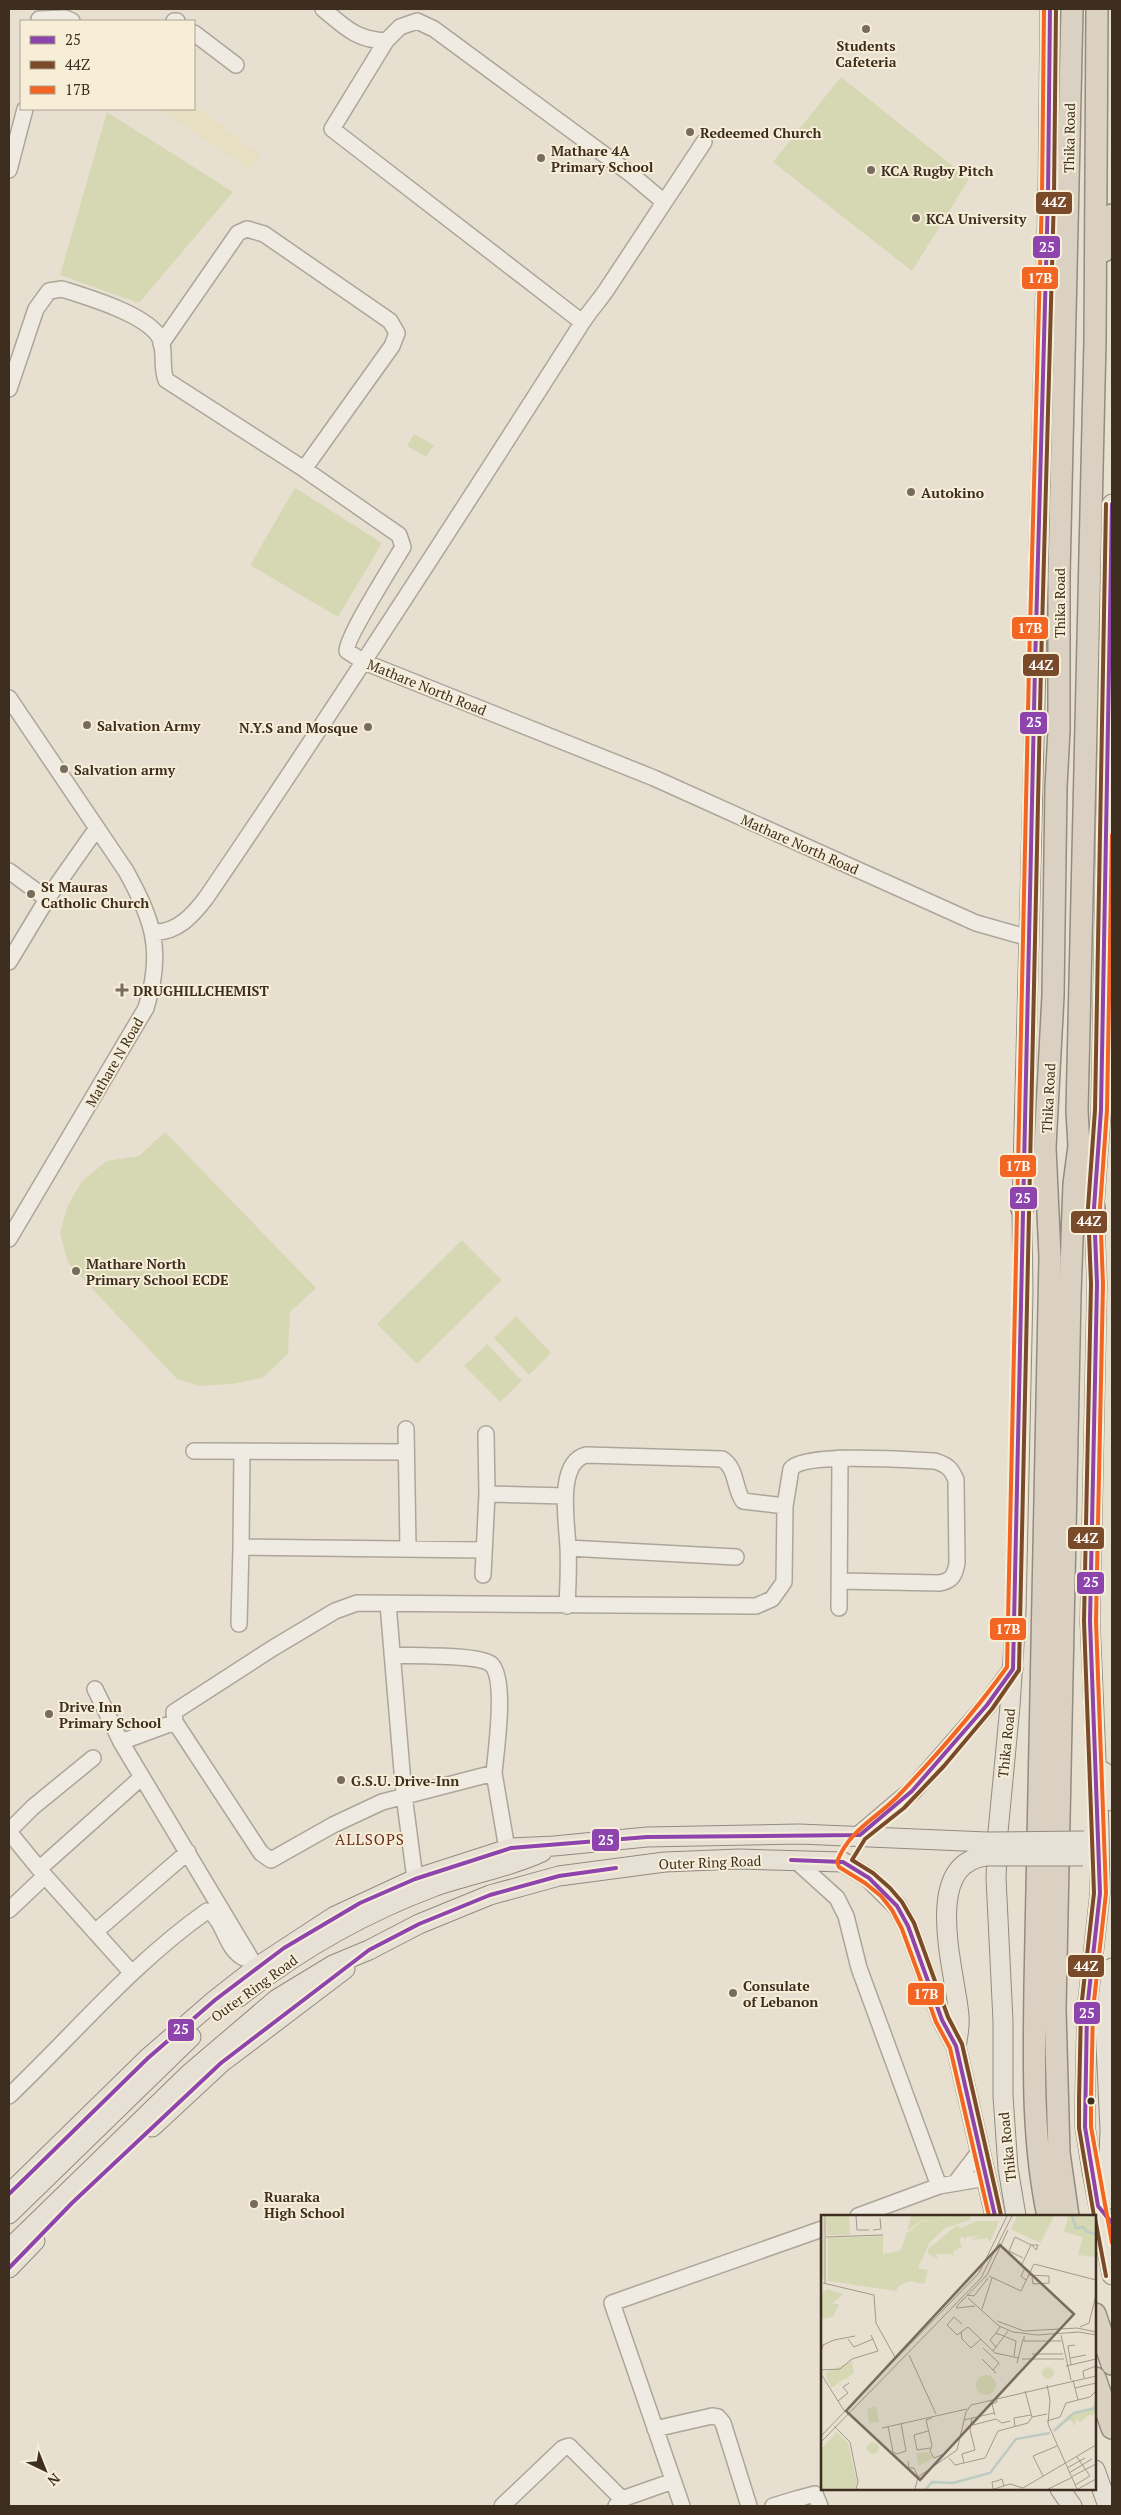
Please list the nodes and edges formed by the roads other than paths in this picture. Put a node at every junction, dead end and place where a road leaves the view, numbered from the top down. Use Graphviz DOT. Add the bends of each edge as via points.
graph roads {
  1 [pos="323,9"];
  2 [pos="1050,9"];
  3 [pos="1072,9"];
  4 [pos="1096,9"];
  5 [pos="38,16"];
  6 [pos="70,20"];
  7 [pos="195,34"];
  8 [pos="386,41"];
  9 [pos="236,65"];
  10 [pos="25,110"];
  11 [pos="704,142"];
  12 [pos="9,170"];
  13 [pos="1048,195"];
  14 [pos="664,202"];
  15 [pos="1112,214"];
  16 [pos="1068,276"];
  17 [pos="1096,286"];
  18 [pos="582,322"];
  19 [pos="161,344"];
  20 [pos="9,389"];
  21 [pos="304,469"];
  22 [pos="1112,504"];
  23 [pos="364,662"];
  24 [pos="9,698"];
  25 [pos="1109,811"];
  26 [pos="97,828"];
  27 [pos="9,871"];
  28 [pos="47,899"];
  29 [pos="154,932"];
  30 [pos="1029,938"];
  31 [pos="9,962"];
  32 [pos="1078,1146"];
  33 [pos="1045,1147"];
  34 [pos="1094,1208"];
  35 [pos="1022,1209"];
  36 [pos="9,1239"];
  37 [pos="406,1429"];
  38 [pos="486,1434"];
  39 [pos="194,1451"];
  40 [pos="242,1452"];
  41 [pos="406,1452"];
  42 [pos="840,1458"];
  43 [pos="488,1494"];
  44 [pos="565,1496"];
  45 [pos="785,1506"];
  46 [pos="241,1547"];
  47 [pos="408,1547"];
  48 [pos="568,1548"];
  49 [pos="484,1550"];
  50 [pos="736,1557"];
  51 [pos="483,1575"];
  52 [pos="840,1581"];
  53 [pos="388,1604"];
  54 [pos="568,1606"];
  55 [pos="839,1608"];
  56 [pos="239,1624"];
  57 [pos="392,1655"];
  58 [pos="1013,1668"];
  59 [pos="94,1689"];
  60 [pos="175,1722"];
  61 [pos="1094,1732"];
  62 [pos="121,1742"];
  63 [pos="93,1758"];
  64 [pos="494,1773"];
  65 [pos="142,1777"];
  66 [pos="404,1795"];
  67 [pos="1112,1801"];
  68 [pos="9,1831"];
  69 [pos="860,1835"];
  70 [pos="554,1846"];
  71 [pos="1091,1848"];
  72 [pos="507,1849"];
  73 [pos="188,1852"];
  74 [pos="980,1852"];
  75 [pos="795,1860"];
  76 [pos="42,1872"];
  77 [pos="414,1879"];
  78 [pos="1112,1898"];
  79 [pos="9,1910"];
  80 [pos="1095,1927"];
  81 [pos="95,1932"];
  82 [pos="369,1950"];
  83 [pos="254,1962"];
  84 [pos="1112,1968"];
  85 [pos="131,1972"];
  86 [pos="956,2046"];
  87 [pos="11,2090"];
  88 [pos="979,2152"];
  89 [pos="986,2178"];
  90 [pos="956,2182"];
  91 [pos="939,2186"];
  92 [pos="9,2194"];
  93 [pos="1105,2202"];
  94 [pos="9,2214"];
  95 [pos="861,2215"];
  96 [pos="995,2215"];
  97 [pos="1016,2215"];
  98 [pos="1048,2215"];
  99 [pos="1068,2215"];
  100 [pos="1112,2223"];
  101 [pos="821,2229"];
  102 [pos="9,2249"];
  103 [pos="9,2268"];
  104 [pos="1112,2275"];
  105 [pos="1096,2317"];
  106 [pos="1112,2364"];
  107 [pos="1096,2381"];
  108 [pos="1112,2428"];
  109 [pos="655,2429"];
  110 [pos="1096,2473"];
  111 [pos="673,2481"];
  112 [pos="797,2502"];
  113 [pos="618,2503"];
  114 [pos="502,2506"];
  115 [pos="682,2506"];
  116 [pos="749,2506"];
  117 [pos="773,2506"];
  118 [pos="820,2506"];
  119 [pos="1108,2506"];
  1 -- 8 [label="street" via="357,36"];
  2 -- 13 [label="main road, Thika Road"];
  3 -- 16 [label="highway, Thika Road"];
  4 -- 17 [label="highway, Thika Road"];
  5 -- 6 [label="street"];
  7 -- 9 [label="street"];
  8 -- 14 [label="street" via="400,27 418,20 434,29"];
  8 -- 18 [label="street" via="332,129"];
  10 -- 12 [label="street"];
  11 -- 14 [label="street"];
  13 -- 16 [label="highway"];
  13 -- 30 [label="main road, Thika Road"];
  14 -- 18 [label="street"];
  15 -- 17 [label="highway"];
  16 -- 33 [label="highway, Thika Road" via="1053,996"];
  17 -- 32 [label="highway, Thika Road"];
  18 -- 23 [label="street" via="562,358"];
  19 -- 20 [label="street" via="158,335 134,317 55,289 44,295 36,310"];
  19 -- 21 [label="street, Mathare North Road" via="166,380"];
  19 -- 21 [label="street" via="238,233 247,229 264,234 390,321 397,333 392,346"];
  21 -- 23 [label="street, Mathare North Road" via="402,540 403,547 347,646 348,651"];
  22 -- 25 [label="main road"];
  23 -- 29 [label="street" via="202,903 179,926 162,933"];
  23 -- 30 [label="street, Mathare North Road" via="654,778 976,923"];
  24 -- 26 [label="street, Mathare N Road"];
  25 -- 34 [label="main road" via="1101,1110"];
  26 -- 28 [label="street"];
  26 -- 29 [label="street, Mathare N Road" via="126,871"];
  27 -- 28 [label="street"];
  28 -- 31 [label="street"];
  29 -- 36 [label="street, Mathare N Road" via="154,964 146,1008"];
  30 -- 35 [label="main road, Thika Road"];
  32 -- 34 [label="highway"];
  32 -- 99 [label="highway, Thika Road" via="1070,1294 1055,2009 1058,2153"];
  33 -- 35 [label="highway"];
  33 -- 98 [label="highway, Thika Road" via="1050,1257 1035,2102 1038,2158"];
  34 -- 61 [label="main road" via="1097,1284 1090,1621"];
  35 -- 58 [label="main road, Thika Road" via="1023,1292"];
  37 -- 41 [label="street"];
  38 -- 43 [label="street"];
  39 -- 40 [label="street"];
  40 -- 41 [label="street"];
  40 -- 46 [label="street"];
  41 -- 47 [label="street"];
  42 -- 45 [label="street" via="794,1464"];
  42 -- 52 [label="street"];
  42 -- 52 [label="street" via="935,1461 947,1465 956,1480 956,1563 955,1573 948,1582"];
  43 -- 44 [label="street"];
  43 -- 49 [label="street"];
  44 -- 45 [label="street" via="571,1468 579,1457 586,1455 714,1458 722,1459 730,1466 743,1501"];
  44 -- 48 [label="street"];
  45 -- 54 [label="street" via="784,1582 778,1593 765,1603 756,1606"];
  46 -- 47 [label="street"];
  46 -- 56 [label="street"];
  47 -- 49 [label="street"];
  48 -- 50 [label="street"];
  48 -- 54 [label="street"];
  49 -- 51 [label="street"];
  52 -- 55 [label="street"];
  53 -- 54 [label="street"];
  53 -- 57 [label="street"];
  53 -- 60 [label="street" via="357,1602 335,1611 180,1707 173,1715"];
  57 -- 64 [label="street" via="472,1658 490,1664 496,1671 499,1688"];
  57 -- 66 [label="street"];
  58 -- 69 [label="main road" via="987,1705 912,1791"];
  58 -- 97 [label="main road, Thika Road" via="996,1878 1003,2096 1008,2168"];
  59 -- 62 [label="street"];
  60 -- 62 [label="street"];
  60 -- 66 [label="street" via="261,1854 270,1860 347,1818"];
  61 -- 67 [label="main road"];
  61 -- 71 [label="main road"];
  62 -- 65 [label="street"];
  63 -- 68 [label="street"];
  64 -- 66 [label="street"];
  64 -- 72 [label="street"];
  65 -- 73 [label="street"];
  65 -- 76 [label="street"];
  66 -- 77 [label="street"];
  68 -- 76 [label="street"];
  69 -- 70 [label="main road, Outer Ring Road" via="647,1837"];
  69 -- 74 [label="main road, Outer Ring Road" via="940,1841"];
  70 -- 72 [label="main road, Outer Ring Road"];
  70 -- 94 [label="main road, Outer Ring Road" via="410,1896 332,1935 268,1976 193,2035"];
  71 -- 74 [label="main road, Outer Ring Road, bridge"];
  71 -- 80 [label="main road" via="1100,1893"];
  72 -- 77 [label="main road, Outer Ring Road"];
  73 -- 81 [label="street"];
  73 -- 83 [label="street"];
  74 -- 86 [label="main road" via="956,1872 948,1888 946,1903 959,2014"];
  75 -- 82 [label="main road, Outer Ring Road" via="665,1862 559,1876 490,1896 419,1924"];
  75 -- 86 [label="main road, Outer Ring Road" via="843,1862 886,1892 908,1926 942,2020"];
  75 -- 91 [label="street" via="838,1898 846,1916 859,1968"];
  76 -- 79 [label="street"];
  76 -- 81 [label="street"];
  77 -- 83 [label="main road, Outer Ring Road" via="335,1916"];
  78 -- 80 [label="main road"];
  80 -- 93 [label="main road" via="1087,2010 1085,2127"];
  81 -- 85 [label="street"];
  82 -- 102 [label="main road, Outer Ring Road" via="304,1981 240,2029 182,2080"];
  82 -- 103 [label="main road, Outer Ring Road" via="221,2063 72,2202"];
  83 -- 85 [label="street" via="234,1951 215,1916 207,1910"];
  83 -- 92 [label="main road, Outer Ring Road" via="148,2058"];
  84 -- 93 [label="main road" via="1105,2024 1110,2130"];
  85 -- 87 [label="street"];
  86 -- 88 [label="main road"];
  88 -- 89 [label="main road"];
  88 -- 90 [label="street"];
  89 -- 90 [label="street"];
  89 -- 96 [label="main road"];
  90 -- 91 [label="street"];
  91 -- 95 [label="street"];
  93 -- 100 [label="main road"];
  93 -- 104 [label="main road"];
  101 -- 109 [label="street" via="612,2303"];
  105 -- 106 [label="highway"];
  107 -- 108 [label="highway"];
  109 -- 111 [label="street"];
  109 -- 116 [label="street" via="718,2417 724,2423"];
  110 -- 119 [label="main road"];
  111 -- 113 [label="street"];
  111 -- 115 [label="street"];
  112 -- 117 [label="street"];
  112 -- 118 [label="street" via="815,2494"];
  113 -- 114 [label="street" via="569,2446 563,2448"];
}
